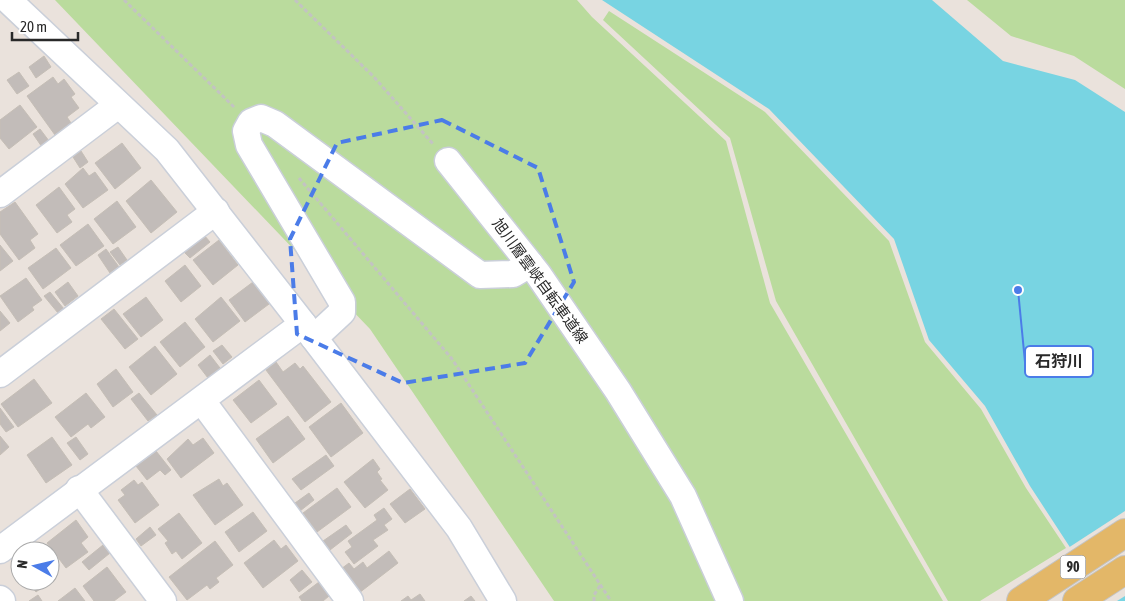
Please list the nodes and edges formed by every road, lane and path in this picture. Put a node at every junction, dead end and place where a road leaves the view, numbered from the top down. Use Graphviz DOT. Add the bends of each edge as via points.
graph roads {
  1 [pos="124,0"];
  2 [pos="295,0"];
  3 [pos="7,7"];
  4 [pos="118,105"];
  5 [pos="251,122"];
  6 [pos="448,161"];
  7 [pos="295,174"];
  8 [pos="0,194"];
  9 [pos="216,211"];
  10 [pos="530,264"];
  11 [pos="309,331"];
  12 [pos="0,374"];
  13 [pos="202,401"];
  14 [pos="79,489"];
  15 [pos="1125,533"];
  16 [pos="0,550"];
  17 [pos="1125,570"];
  18 [pos="601,584"];
  19 [pos="164,601"];
  20 [pos="350,601"];
  21 [pos="503,601"];
  22 [pos="594,601"];
  23 [pos="611,601"];
  24 [pos="730,601"];
  25 [pos="1021,601"];
  26 [pos="1077,601"];
  1 -- 5 [label="path"];
  2 -- 6 [label="path" via="374,77"];
  3 -- 4 [label="street"];
  4 -- 8 [label="street"];
  4 -- 9 [label="street" via="167,150"];
  5 -- 10 [label="street" via="261,118 275,124 480,275 513,274"];
  5 -- 11 [label="street" via="246,131 248,145 342,302 342,312"];
  6 -- 10 [label="street, 旭川層雲峡自転車道線"];
  7 -- 18 [label="path" via="452,359"];
  9 -- 11 [label="street"];
  9 -- 12 [label="street"];
  10 -- 24 [label="street, 旭川層雲峡自転車道線" via="618,391 683,496"];
  11 -- 13 [label="street"];
  11 -- 21 [label="street" via="459,528"];
  13 -- 14 [label="street"];
  13 -- 20 [label="street"];
  14 -- 16 [label="street"];
  14 -- 19 [label="street"];
  15 -- 25 [label="main road, 90"];
  17 -- 26 [label="main road, 90"];
  18 -- 22 [label="path"];
  18 -- 23 [label="path"];
}
